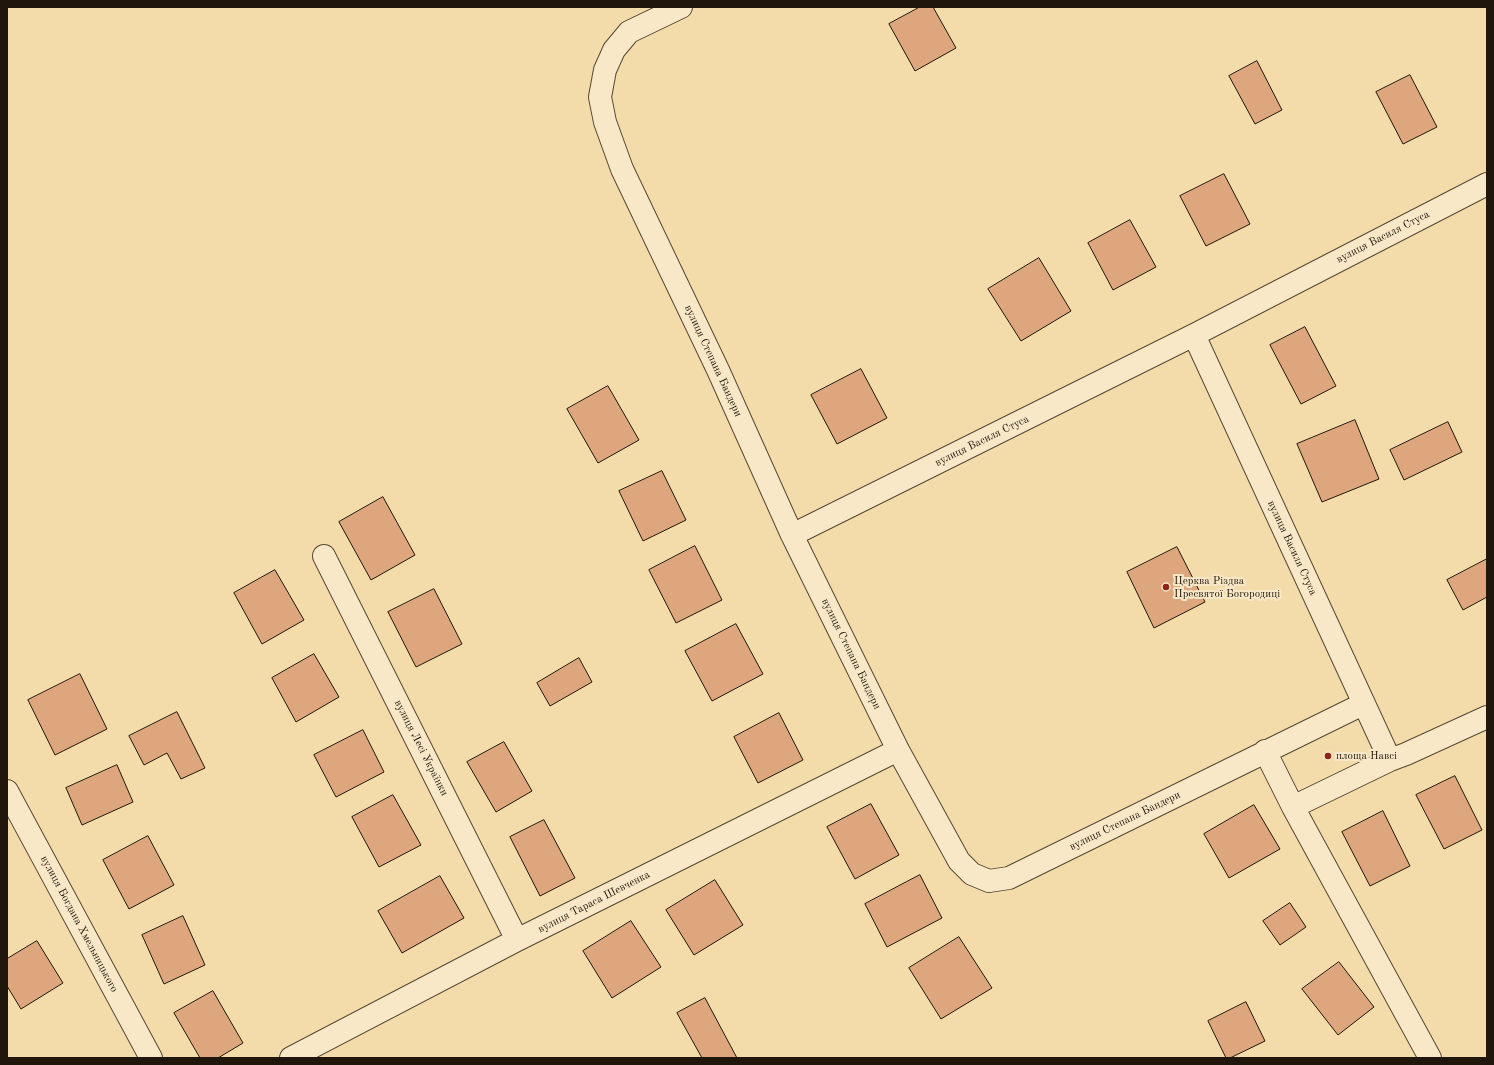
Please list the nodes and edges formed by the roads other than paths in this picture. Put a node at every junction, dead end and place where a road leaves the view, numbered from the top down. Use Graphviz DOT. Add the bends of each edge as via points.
graph roads {
  1 [pos="681,7"];
  2 [pos="1487,184"];
  3 [pos="1194,335"];
  4 [pos="792,536"];
  5 [pos="324,556"];
  6 [pos="1363,704"];
  7 [pos="1487,717"];
  8 [pos="898,750"];
  9 [pos="1265,751"];
  10 [pos="1390,760"];
  11 [pos="7,791"];
  12 [pos="1292,807"];
  13 [pos="517,940"];
  14 [pos="151,1058"];
  15 [pos="292,1058"];
  16 [pos="1430,1058"];
  1 -- 4 [label="street, вулиця Степана Бандери" via="629,32 614,50 605,70 600,97 605,122 622,169 718,370"];
  2 -- 3 [label="street, вулиця Василя Стуса"];
  3 -- 4 [label="street, вулиця Василя Стуса"];
  3 -- 6 [label="street, вулиця Василя Стуса"];
  4 -- 8 [label="street, вулиця Степана Бандери"];
  5 -- 13 [label="street, вулиця Лесі Українки"];
  6 -- 9 [label="street, вулиця Степана Бандери"];
  6 -- 10 [label="street, вулиця Василя Стуса"];
  7 -- 10 [label="street"];
  8 -- 9 [label="street, вулиця Степана Бандери" via="958,861 972,874 989,881 1009,878"];
  8 -- 13 [label="street, вулиця Тараса Шевченка"];
  9 -- 12 [label="street"];
  10 -- 12 [label="street"];
  11 -- 14 [label="street, вулиця Богдана Хмельницького"];
  12 -- 16 [label="street"];
  13 -- 15 [label="street, вулиця Тараса Шевченка"];
}
